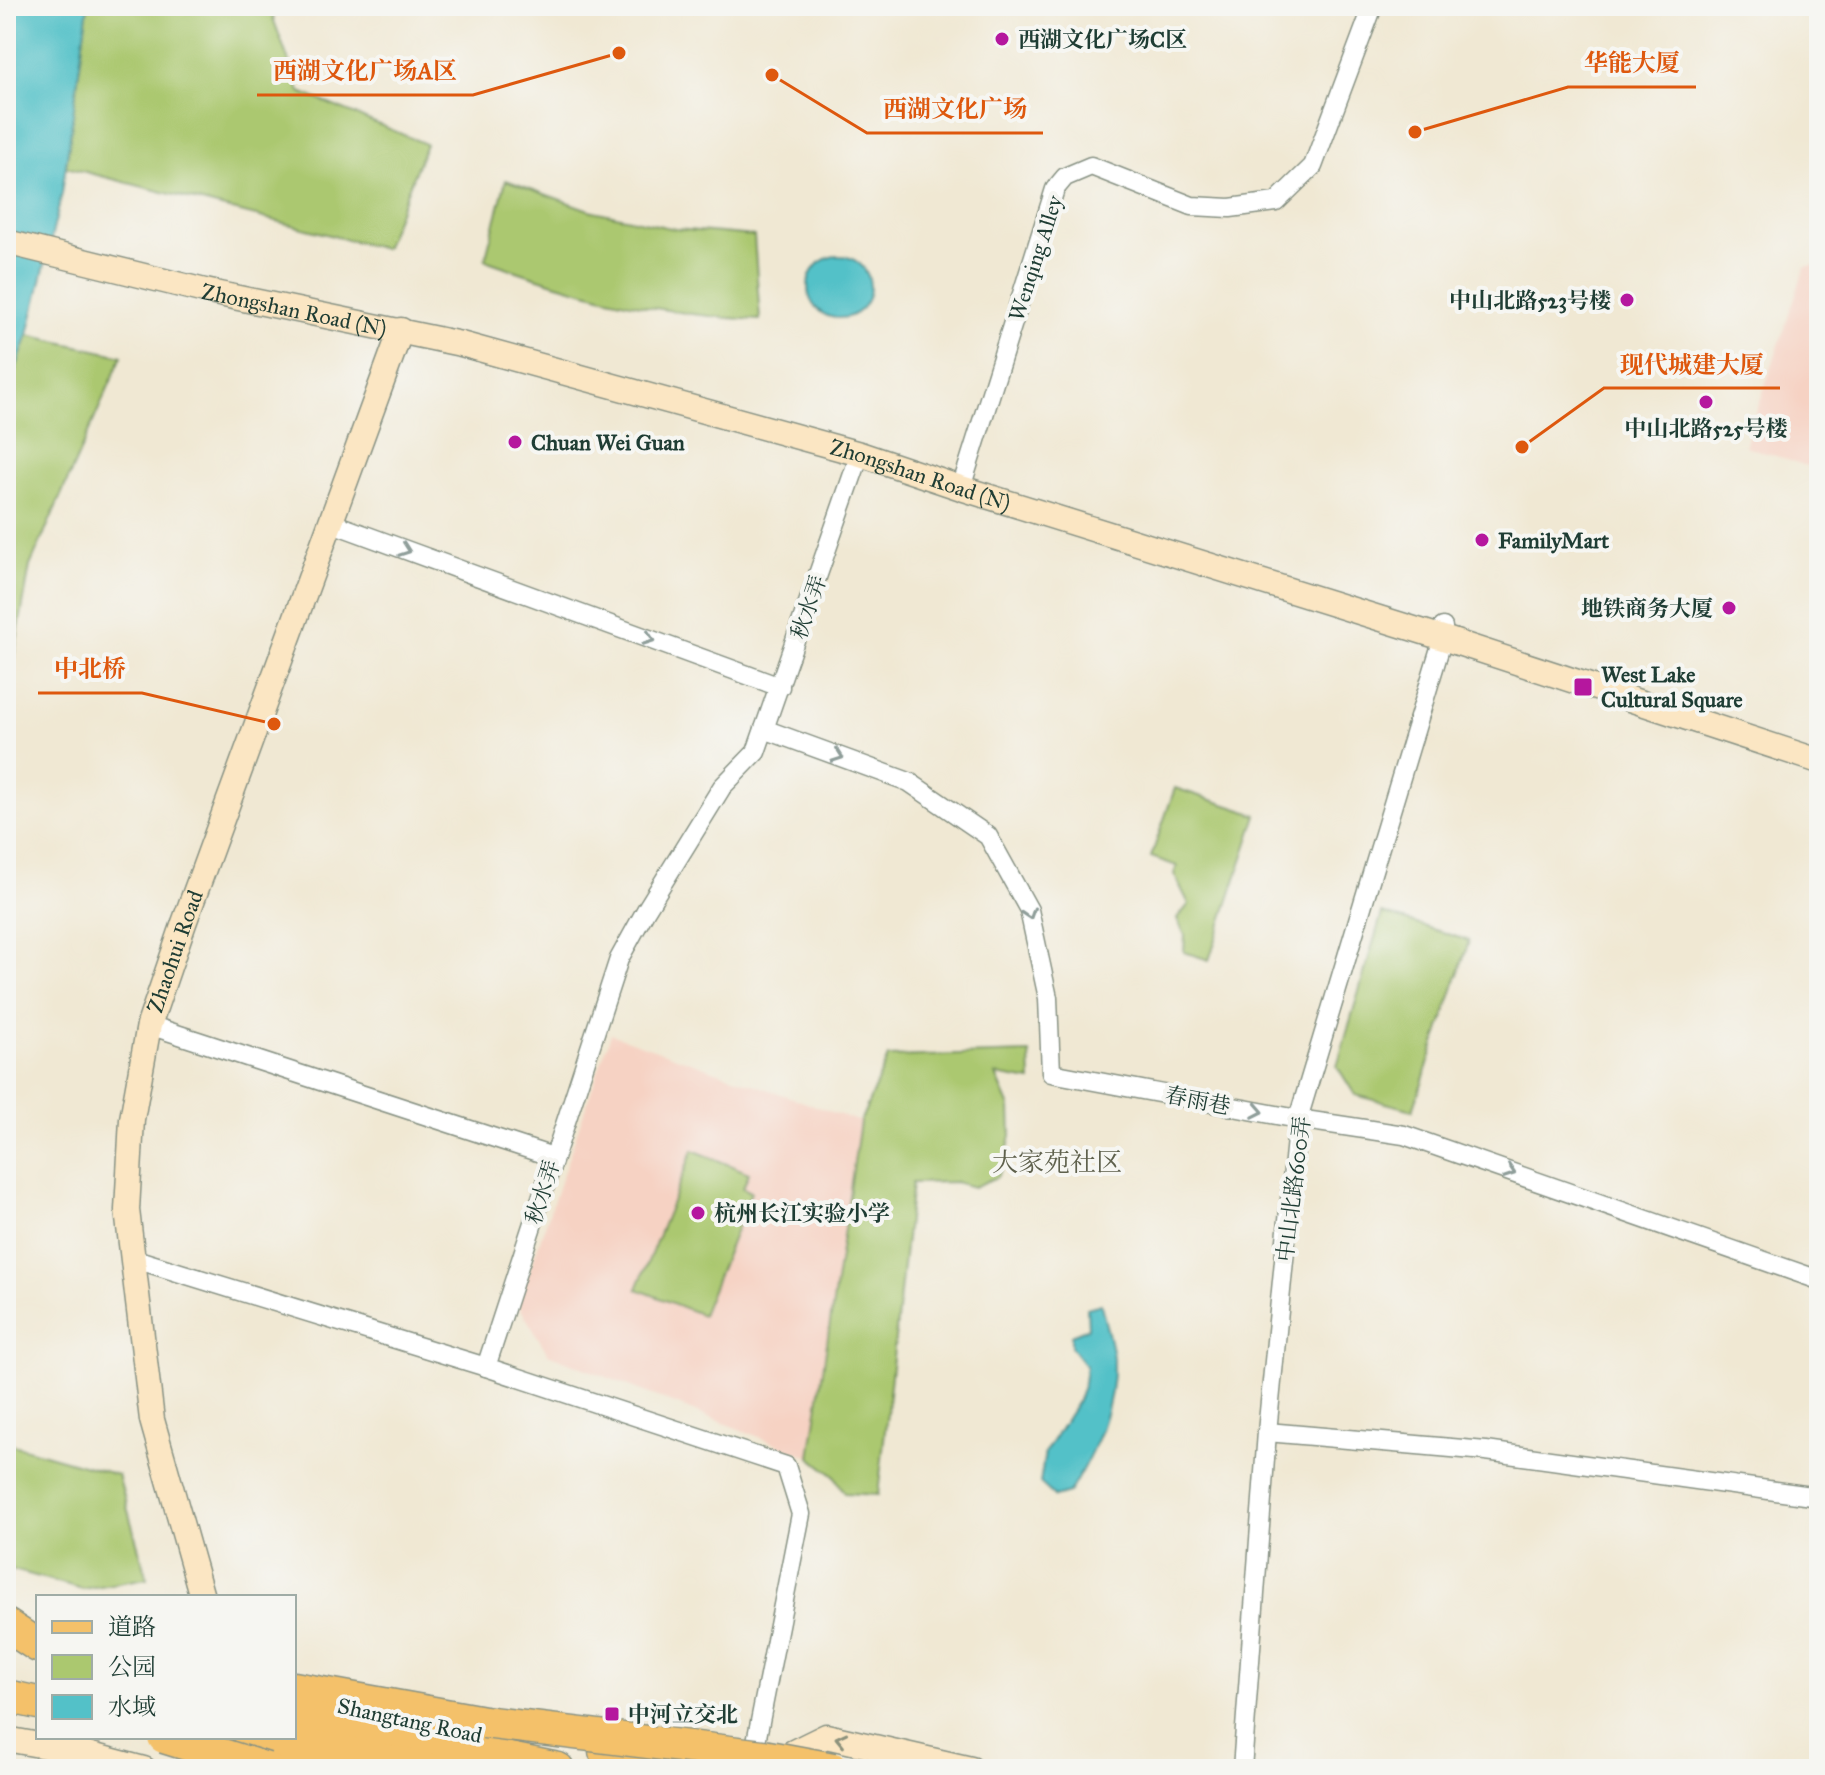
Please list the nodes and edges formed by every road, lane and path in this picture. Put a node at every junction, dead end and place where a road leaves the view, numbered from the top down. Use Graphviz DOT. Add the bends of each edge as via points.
graph roads {
  1 [pos="1373,6"];
  2 [pos="6,242"];
  3 [pos="401,330"];
  4 [pos="860,454"];
  5 [pos="961,488"];
  6 [pos="332,523"];
  7 [pos="1443,633"];
  8 [pos="780,687"];
  9 [pos="764,729"];
  10 [pos="1819,761"];
  11 [pos="149,1025"];
  12 [pos="1298,1119"];
  13 [pos="553,1157"];
  14 [pos="135,1259"];
  15 [pos="1819,1280"];
  16 [pos="486,1367"];
  17 [pos="1267,1432"];
  18 [pos="1819,1497"];
  19 [pos="201,1595"];
  20 [pos="6,1623"];
  21 [pos="36,1630"];
  22 [pos="36,1645"];
  23 [pos="6,1647"];
  24 [pos="36,1656"];
  25 [pos="296,1689"];
  26 [pos="296,1690"];
  27 [pos="6,1696"];
  28 [pos="36,1703"];
  29 [pos="296,1715"];
  30 [pos="6,1739"];
  31 [pos="170,1739"];
  32 [pos="242,1748"];
  33 [pos="144,1769"];
  34 [pos="267,1769"];
  35 [pos="330,1769"];
  36 [pos="428,1769"];
  37 [pos="558,1769"];
  38 [pos="717,1769"];
  39 [pos="751,1769"];
  40 [pos="760,1769"];
  41 [pos="833,1769"];
  42 [pos="971,1769"];
  43 [pos="1242,1769"];
  1 -- 5 [label="street, Wenqing Alley" via="1313,166 1276,202 1192,206 1091,166 1065,177 1055,189"];
  2 -- 3 [label="main road, Zhongshan Road (N)" via="205,291"];
  3 -- 4 [label="main road, Zhongshan Road (N)"];
  3 -- 6 [label="main road, Zhaohui Road"];
  4 -- 5 [label="main road, Zhongshan Road (N)"];
  4 -- 8 [label="street, 秋水弄"];
  5 -- 7 [label="main road, Zhongshan Road (N)"];
  6 -- 8 [label="street, one-way"];
  6 -- 11 [label="main road, Zhaohui Road"];
  7 -- 10 [label="main road, Zhongshan Road (N)"];
  7 -- 12 [label="street, 中山北路600弄"];
  8 -- 9 [label="street, 秋水弄"];
  9 -- 12 [label="street, 春雨巷, one-way" via="909,782 988,836 1029,910 1048,998 1051,1073"];
  9 -- 13 [label="street, 秋水弄" via="756,752 722,787 619,959"];
  11 -- 13 [label="street"];
  11 -- 14 [label="main road, Zhaohui Road" via="132,1119 127,1210"];
  12 -- 15 [label="street, 春雨巷, one-way" via="1404,1135"];
  12 -- 17 [label="street, 中山北路600弄"];
  13 -- 16 [label="street, 秋水弄"];
  14 -- 16 [label="street"];
  14 -- 19 [label="main road, Zhaohui Road" via="152,1420"];
  16 -- 39 [label="street" via="786,1466 801,1514"];
  17 -- 18 [label="street" via="1486,1451"];
  17 -- 43 [label="street, 中山北路600弄"];
  20 -- 21 [label="highway"];
  20 -- 22 [label="highway"];
  23 -- 24 [label="highway"];
  25 -- 41 [label="highway, bridge" via="484,1722"];
  26 -- 38 [label="main road, Shangtang Road" via="344,1708 510,1741"];
  27 -- 28 [label="highway"];
  29 -- 37 [label="highway"];
  30 -- 33 [label="main road"];
  31 -- 34 [label="highway, bridge"];
  32 -- 35 [label="main road"];
  32 -- 36 [label="highway" via="299,1743"];
  42 -- 40 [label="main road, one-way" via="826,1736"];
}
